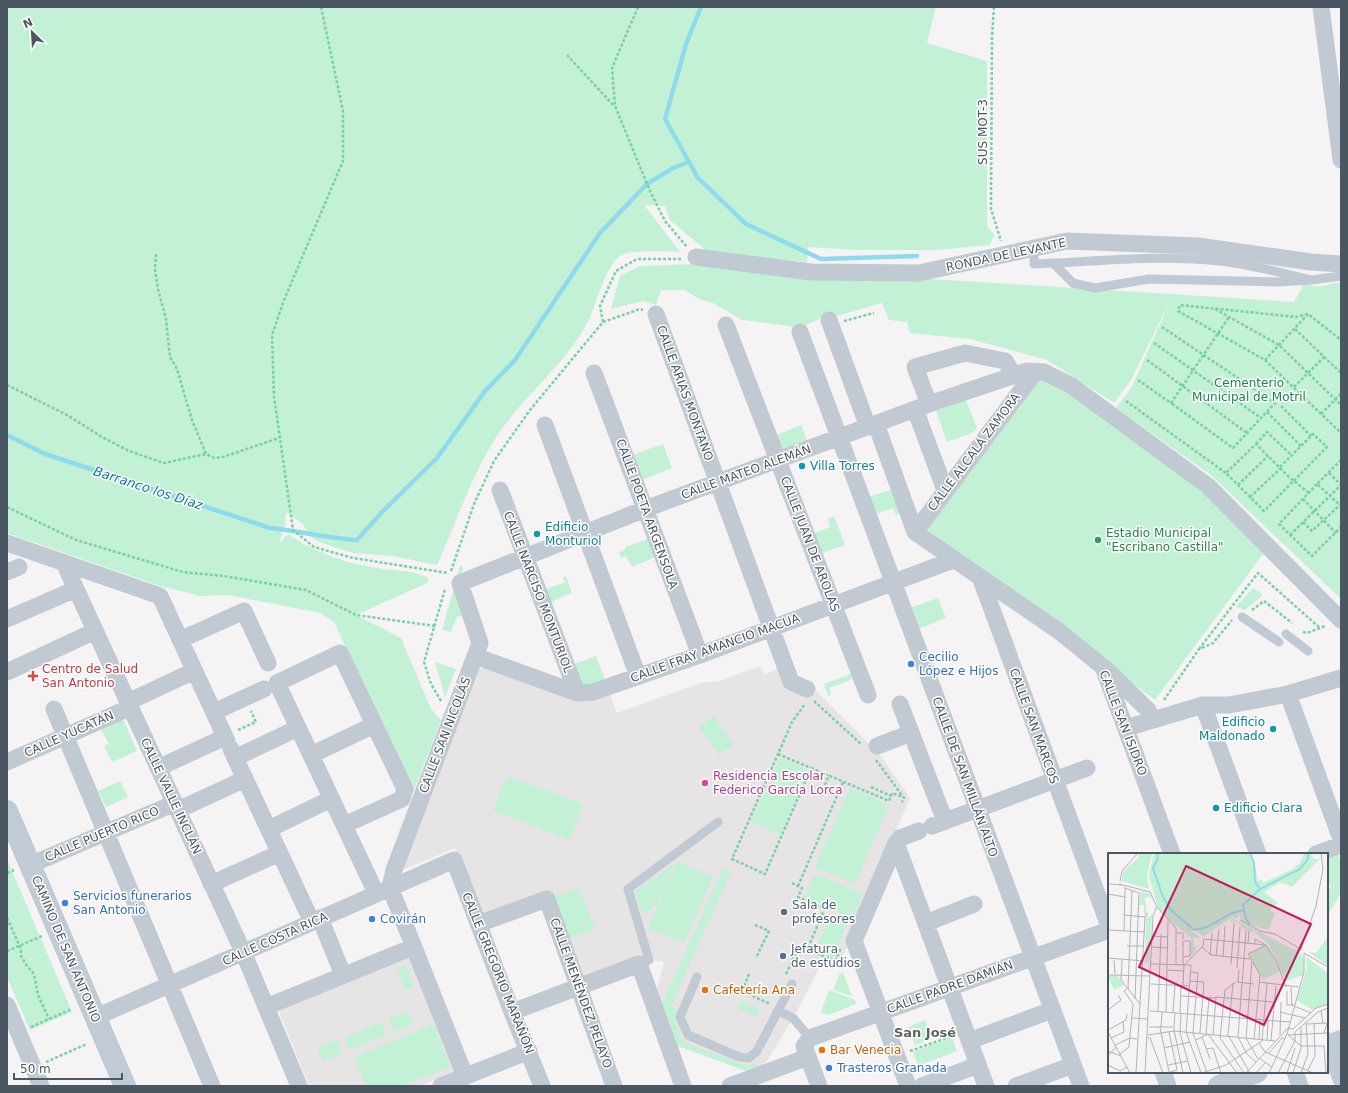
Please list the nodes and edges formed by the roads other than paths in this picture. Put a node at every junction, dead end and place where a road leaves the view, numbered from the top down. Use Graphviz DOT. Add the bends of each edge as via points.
graph roads {
  1 [pos="1321,7"];
  2 [pos="1341,160"];
  3 [pos="1034,248"];
  4 [pos="696,257"];
  5 [pos="1053,264"];
  6 [pos="1341,264"];
  7 [pos="1341,276"];
  8 [pos="1312,280"];
  9 [pos="656,314"];
  10 [pos="829,320"];
  11 [pos="726,325"];
  12 [pos="800,332"];
  13 [pos="1035,372"];
  14 [pos="594,373"];
  15 [pos="1014,375"];
  16 [pos="922,407"];
  17 [pos="545,425"];
  18 [pos="872,426"];
  19 [pos="840,438"];
  20 [pos="778,460"];
  21 [pos="718,482"];
  22 [pos="500,490"];
  23 [pos="945,490"];
  24 [pos="645,509"];
  25 [pos="915,532"];
  26 [pos="585,533"];
  27 [pos="7,544"];
  28 [pos="525,556"];
  29 [pos="953,560"];
  30 [pos="64,563"];
  31 [pos="980,577"];
  32 [pos="455,578"];
  33 [pos="893,583"];
  34 [pos="76,589"];
  35 [pos="833,606"];
  36 [pos="1242,617"];
  37 [pos="7,619"];
  38 [pos="1341,619"];
  39 [pos="772,628"];
  40 [pos="95,631"];
  41 [pos="1286,634"];
  42 [pos="180,640"];
  43 [pos="1279,642"];
  44 [pos="1308,651"];
  45 [pos="700,655"];
  46 [pos="475,656"];
  47 [pos="268,663"];
  48 [pos="1103,667"];
  49 [pos="194,671"];
  50 [pos="7,672"];
  51 [pos="638,676"];
  52 [pos="1341,678"];
  53 [pos="271,686"];
  54 [pos="577,693"];
  55 [pos="808,693"];
  56 [pos="1288,694"];
  57 [pos="868,696"];
  58 [pos="1201,700"];
  59 [pos="130,704"];
  60 [pos="900,704"];
  61 [pos="54,709"];
  62 [pos="214,712"];
  63 [pos="1152,720"];
  64 [pos="374,725"];
  65 [pos="298,728"];
  66 [pos="1126,728"];
  67 [pos="912,733"];
  68 [pos="65,736"];
  69 [pos="230,746"];
  70 [pos="877,746"];
  71 [pos="311,755"];
  72 [pos="7,762"];
  73 [pos="158,768"];
  74 [pos="1087,768"];
  75 [pos="245,779"];
  76 [pos="1054,780"];
  77 [pos="331,799"];
  78 [pos="176,807"];
  79 [pos="977,809"];
  80 [pos="7,811"];
  81 [pos="718,822"];
  82 [pos="344,825"];
  83 [pos="932,826"];
  84 [pos="269,829"];
  85 [pos="105,832"];
  86 [pos="1341,839"];
  87 [pos="896,844"];
  88 [pos="1341,845"];
  89 [pos="280,853"];
  90 [pos="1172,853"];
  91 [pos="1258,853"];
  92 [pos="1319,853"];
  93 [pos="454,860"];
  94 [pos="30,865"];
  95 [pos="211,884"];
  96 [pos="383,890"];
  97 [pos="974,904"];
  98 [pos="316,920"];
  99 [pos="926,922"];
  100 [pos="1108,923"];
  101 [pos="478,924"];
  102 [pos="1108,930"];
  103 [pos="413,947"];
  104 [pos="244,954"];
  105 [pos="1032,957"];
  106 [pos="639,964"];
  107 [pos="343,975"];
  108 [pos="697,977"];
  109 [pos="792,984"];
  110 [pos="170,985"];
  111 [pos="578,987"];
  112 [pos="950,988"];
  113 [pos="7,1005"];
  114 [pos="266,1007"];
  115 [pos="778,1010"];
  116 [pos="1052,1010"];
  117 [pos="512,1012"];
  118 [pos="881,1013"];
  119 [pos="96,1017"];
  120 [pos="16,1026"];
  121 [pos="810,1038"];
  122 [pos="969,1041"];
  123 [pos="1331,1044"];
  124 [pos="529,1051"];
  125 [pos="808,1057"];
  126 [pos="978,1065"];
  127 [pos="1073,1065"];
  128 [pos="1163,1073"];
  129 [pos="1295,1073"];
  130 [pos="1255,1076"];
  131 [pos="1341,1079"];
  132 [pos="751,1082"];
  133 [pos="452,1083"];
  134 [pos="41,1086"];
  135 [pos="125,1086"];
  136 [pos="212,1086"];
  137 [pos="299,1086"];
  138 [pos="542,1086"];
  139 [pos="614,1086"];
  140 [pos="683,1086"];
  141 [pos="730,1086"];
  142 [pos="819,1086"];
  143 [pos="908,1086"];
  144 [pos="922,1086"];
  145 [pos="986,1086"];
  146 [pos="1016,1086"];
  147 [pos="1081,1086"];
  148 [pos="1168,1086"];
  149 [pos="1219,1086"];
  150 [pos="1300,1086"];
  1 -- 2 [label="street"];
  3 -- 4 [label="street, RONDA DE LEVANTE" via="919,273 811,272"];
  3 -- 5 [label="lane" via="1034,264"];
  3 -- 6 [label="street, RONDA DE LEVANTE" via="1068,240 1198,246"];
  5 -- 8 [label="lane" via="1120,258 1212,260"];
  5 -- 8 [label="lane" via="1073,283 1095,288 1149,279 1278,282"];
  7 -- 8 [label="lane"];
  9 -- 21 [label="street, CALLE ARIAS MONTANO"];
  10 -- 18 [label="street"];
  11 -- 20 [label="street, CALLE JUAN DE AROLAS"];
  12 -- 19 [label="street, CALLE DE SAN MILLÁN ALTO"];
  13 -- 15 [label="street, CALLE MATEO ALEMÁN" via="1026,370"];
  13 -- 23 [label="street, CALLE ALCALÁ ZAMORA"];
  13 -- 38 [label="street" via="1044,372 1072,386 1208,486"];
  14 -- 24 [label="street, CALLE POETA ARGENSOLA"];
  15 -- 16 [label="street, CALLE MATEO ALEMÁN"];
  15 -- 16 [label="street" via="1005,361 965,353 915,367"];
  16 -- 18 [label="street, CALLE MATEO ALEMÁN"];
  16 -- 23 [label="street"];
  17 -- 26 [label="street"];
  18 -- 19 [label="street, CALLE MATEO ALEMÁN"];
  18 -- 25 [label="street"];
  19 -- 20 [label="street, CALLE MATEO ALEMÁN"];
  19 -- 33 [label="street, CALLE DE SAN MILLÁN ALTO"];
  20 -- 21 [label="street, CALLE MATEO ALEMÁN"];
  20 -- 35 [label="street, CALLE JUAN DE AROLAS"];
  21 -- 24 [label="street, CALLE MATEO ALEMÁN"];
  21 -- 39 [label="street, CALLE ARIAS MONTANO"];
  22 -- 28 [label="street, CALLE NARCISO MONTURIOL"];
  23 -- 25 [label="street, CALLE ALCALÁ ZAMORA"];
  24 -- 26 [label="street, CALLE MATEO ALEMÁN"];
  24 -- 45 [label="street, CALLE POETA ARGENSOLA"];
  25 -- 29 [label="street"];
  26 -- 28 [label="street, CALLE MATEO ALEMÁN"];
  26 -- 51 [label="street"];
  27 -- 30 [label="street"];
  28 -- 32 [label="street, CALLE MATEO ALEMÁN"];
  28 -- 54 [label="street, CALLE NARCISO MONTURIOL"];
  29 -- 31 [label="street"];
  29 -- 33 [label="street, CALLE FRAY AMANCIO MACUA"];
  30 -- 34 [label="street, CALLE VALLE INCLÁN"];
  30 -- 42 [label="street" via="160,596"];
  31 -- 48 [label="street, CALLE SAN ISIDRO" via="1060,632"];
  31 -- 76 [label="street, CALLE SAN MARCOS"];
  32 -- 46 [label="street, CALLE SAN NICOLÁS" via="480,643"];
  33 -- 35 [label="street, CALLE FRAY AMANCIO MACUA"];
  33 -- 79 [label="street, CALLE DE SAN MILLÁN ALTO"];
  34 -- 37 [label="street"];
  34 -- 40 [label="street, CALLE VALLE INCLÁN"];
  35 -- 39 [label="street, CALLE FRAY AMANCIO MACUA"];
  35 -- 57 [label="street, CALLE JUAN DE AROLAS"];
  36 -- 43 [label="lane"];
  39 -- 45 [label="street, CALLE FRAY AMANCIO MACUA"];
  39 -- 55 [label="street, CALLE ARIAS MONTANO" via="791,682"];
  40 -- 50 [label="street"];
  40 -- 59 [label="street, CALLE VALLE INCLÁN"];
  41 -- 44 [label="lane"];
  42 -- 47 [label="street" via="244,611"];
  42 -- 49 [label="street"];
  45 -- 51 [label="street, CALLE FRAY AMANCIO MACUA"];
  46 -- 54 [label="street, CALLE FRAY AMANCIO MACUA"];
  46 -- 96 [label="street, CALLE SAN NICOLÁS" via="394,870"];
  48 -- 63 [label="street" via="1148,710"];
  48 -- 66 [label="street, CALLE SAN ISIDRO"];
  49 -- 59 [label="street, CALLE YUCATÁN"];
  49 -- 62 [label="street"];
  51 -- 54 [label="street, CALLE FRAY AMANCIO MACUA" via="593,692"];
  52 -- 56 [label="street"];
  53 -- 62 [label="street"];
  53 -- 64 [label="street" via="340,653"];
  53 -- 65 [label="street"];
  56 -- 58 [label="street" via="1229,705"];
  56 -- 86 [label="street"];
  58 -- 63 [label="street"];
  58 -- 91 [label="street"];
  59 -- 68 [label="street, CALLE YUCATÁN"];
  59 -- 73 [label="street, CALLE VALLE INCLÁN"];
  60 -- 67 [label="street"];
  61 -- 68 [label="street"];
  62 -- 69 [label="street"];
  63 -- 66 [label="street"];
  64 -- 71 [label="street"];
  64 -- 82 [label="street" via="406,789 402,799"];
  65 -- 69 [label="street"];
  65 -- 71 [label="street"];
  66 -- 90 [label="street, CALLE SAN ISIDRO"];
  67 -- 70 [label="street"];
  67 -- 83 [label="street"];
  68 -- 72 [label="street, CALLE YUCATÁN"];
  68 -- 85 [label="street"];
  69 -- 73 [label="street"];
  69 -- 75 [label="street"];
  71 -- 77 [label="street"];
  73 -- 78 [label="street, CALLE VALLE INCLÁN"];
  74 -- 76 [label="street"];
  75 -- 78 [label="street, CALLE PUERTO RICO"];
  75 -- 84 [label="street"];
  76 -- 79 [label="street"];
  76 -- 100 [label="street, CALLE SAN MARCOS"];
  77 -- 82 [label="street"];
  77 -- 84 [label="street"];
  78 -- 85 [label="street, CALLE PUERTO RICO"];
  78 -- 95 [label="street, CALLE VALLE INCLÁN"];
  79 -- 83 [label="street"];
  79 -- 105 [label="street, CALLE DE SAN MILLÁN ALTO"];
  80 -- 94 [label="main road, CAMINO DE SAN ANTONIO"];
  81 -- 106 [label="lane" via="628,889 649,960"];
  82 -- 96 [label="street"];
  83 -- 87 [label="street" via="900,838"];
  84 -- 89 [label="street"];
  85 -- 94 [label="street, CALLE PUERTO RICO"];
  85 -- 110 [label="street"];
  87 -- 99 [label="street"];
  87 -- 118 [label="street" via="847,944"];
  88 -- 92 [label="street"];
  89 -- 95 [label="street"];
  89 -- 98 [label="street"];
  93 -- 96 [label="street, CALLE COSTA RICA"];
  93 -- 101 [label="street, CALLE GREGORIO MARAÑÓN"];
  94 -- 119 [label="main road, CAMINO DE SAN ANTONIO"];
  95 -- 104 [label="street, CALLE VALLE INCLÁN"];
  96 -- 98 [label="street, CALLE COSTA RICA"];
  96 -- 103 [label="street"];
  97 -- 99 [label="street"];
  98 -- 104 [label="street, CALLE COSTA RICA"];
  98 -- 107 [label="street"];
  99 -- 112 [label="street"];
  101 -- 111 [label="street, CALLE MENÉNDEZ PELAYO" via="547,900"];
  101 -- 117 [label="street, CALLE GREGORIO MARAÑÓN"];
  102 -- 105 [label="street, CALLE PADRE DAMIÁN"];
  103 -- 107 [label="street"];
  103 -- 133 [label="street"];
  104 -- 110 [label="street, CALLE COSTA RICA"];
  104 -- 114 [label="street, CALLE VALLE INCLÁN"];
  105 -- 112 [label="street, CALLE PADRE DAMIÁN"];
  105 -- 116 [label="street, CALLE DE SAN MILLÁN ALTO"];
  106 -- 111 [label="street"];
  106 -- 140 [label="street"];
  107 -- 114 [label="street"];
  108 -- 115 [label="lane" via="680,1017 688,1035 739,1057 748,1058 757,1051"];
  109 -- 115 [label="lane"];
  110 -- 119 [label="street, CALLE COSTA RICA"];
  110 -- 136 [label="street"];
  111 -- 117 [label="street"];
  111 -- 139 [label="street, CALLE MENÉNDEZ PELAYO"];
  112 -- 118 [label="street, CALLE PADRE DAMIÁN"];
  112 -- 122 [label="street"];
  113 -- 120 [label="street"];
  114 -- 137 [label="street, CALLE VALLE INCLÁN"];
  115 -- 121 [label="lane" via="792,1018"];
  116 -- 122 [label="street"];
  116 -- 127 [label="street, CALLE DE SAN MILLÁN ALTO"];
  117 -- 124 [label="street, CALLE GREGORIO MARAÑÓN"];
  118 -- 121 [label="street, CALLE PADRE DAMIÁN"];
  118 -- 143 [label="street"];
  119 -- 135 [label="main road, CAMINO DE SAN ANTONIO"];
  120 -- 134 [label="street"];
  121 -- 125 [label="street" via="804,1046"];
  122 -- 126 [label="street"];
  123 -- 131 [label="street"];
  124 -- 133 [label="street"];
  124 -- 138 [label="street, CALLE GREGORIO MARAÑÓN"];
  125 -- 132 [label="street"];
  125 -- 142 [label="street"];
  126 -- 144 [label="street"];
  126 -- 145 [label="street"];
  127 -- 146 [label="street"];
  127 -- 147 [label="street, CALLE DE SAN MILLÁN ALTO"];
  128 -- 148 [label="street"];
  129 -- 150 [label="street"];
  130 -- 149 [label="main road"];
  132 -- 141 [label="street"];
}
